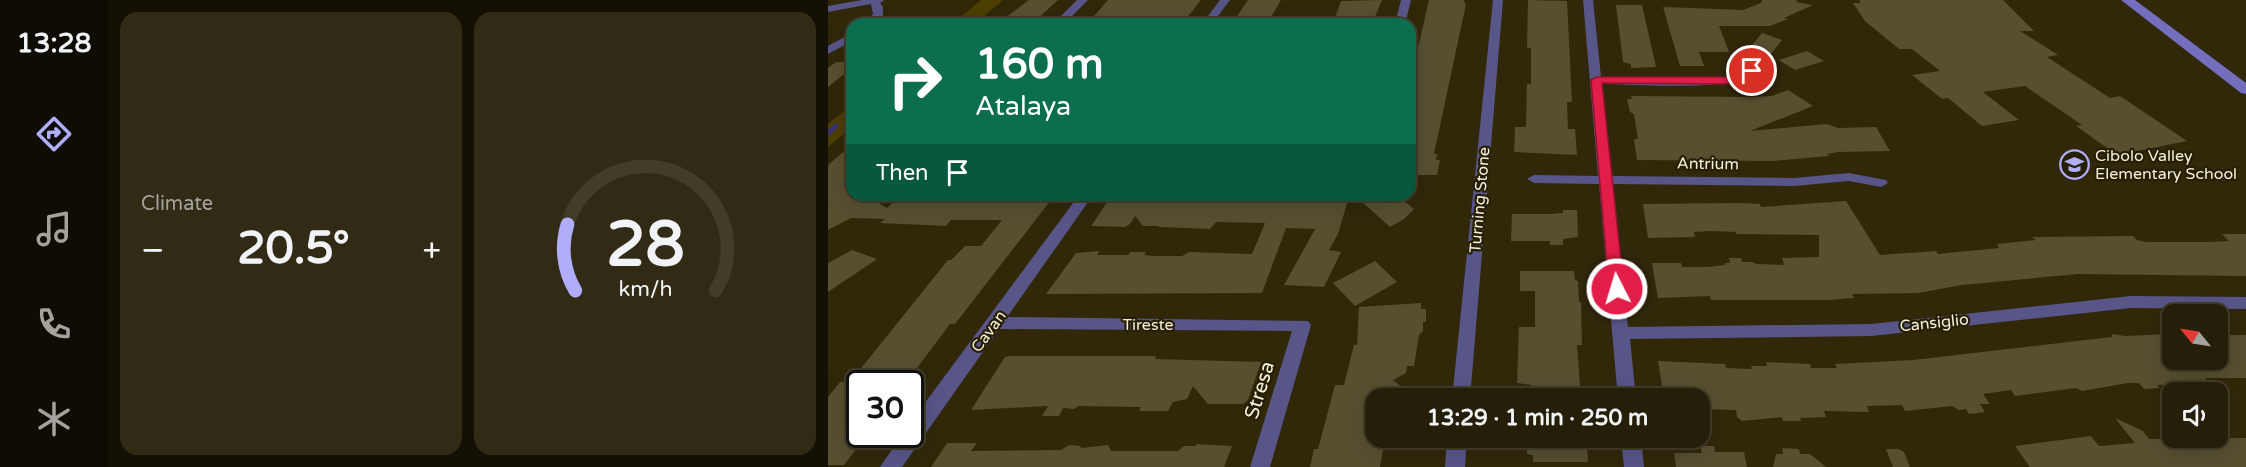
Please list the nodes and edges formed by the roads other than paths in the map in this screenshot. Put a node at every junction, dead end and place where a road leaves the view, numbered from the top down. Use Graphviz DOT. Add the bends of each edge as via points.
graph roads {
  1 [pos="1083,0"];
  2 [pos="1225,0"];
  3 [pos="1406,0"];
  4 [pos="1498,0"];
  5 [pos="1588,0"];
  6 [pos="2127,0"];
  7 [pos="877,1"];
  8 [pos="828,9"];
  9 [pos="875,18"];
  10 [pos="1064,18"];
  11 [pos="1212,18"];
  12 [pos="1402,18"];
  13 [pos="846,40"];
  14 [pos="828,51"];
  15 [pos="1752,71"];
  16 [pos="1597,80"];
  17 [pos="2246,90"];
  18 [pos="1534,179"];
  19 [pos="1606,180"];
  20 [pos="1881,183"];
  21 [pos="1082,201"];
  22 [pos="2246,303"];
  23 [pos="994,323"];
  24 [pos="1302,325"];
  25 [pos="1621,333"];
  26 [pos="1462,388"];
  27 [pos="1626,388"];
  28 [pos="1456,448"];
  29 [pos="1632,448"];
  30 [pos="890,467"];
  31 [pos="1260,467"];
  32 [pos="1455,467"];
  33 [pos="1634,467"];
  1 -- 10 [label="street"];
  2 -- 11 [label="street"];
  3 -- 12 [label="street"];
  4 -- 26 [label="street, Turning Stone"];
  5 -- 16 [label="street"];
  6 -- 17 [label="street"];
  7 -- 8 [label="street"];
  7 -- 9 [label="street"];
  13 -- 14 [label="street"];
  15 -- 16 [label="street" via="1725,81"];
  16 -- 19 [label="street"];
  18 -- 19 [label="street, Antrium"];
  19 -- 20 [label="street, Antrium" via="1794,182 1849,177"];
  19 -- 25 [label="street"];
  21 -- 23 [label="street, Cavan"];
  22 -- 25 [label="street, Cansiglio" via="2131,302 1838,331"];
  23 -- 24 [label="street, Tireste"];
  23 -- 30 [label="street, Cavan"];
  24 -- 31 [label="street, Stresa"];
  25 -- 27 [label="street"];
  28 -- 32 [label="street"];
  29 -- 33 [label="street"];
}
